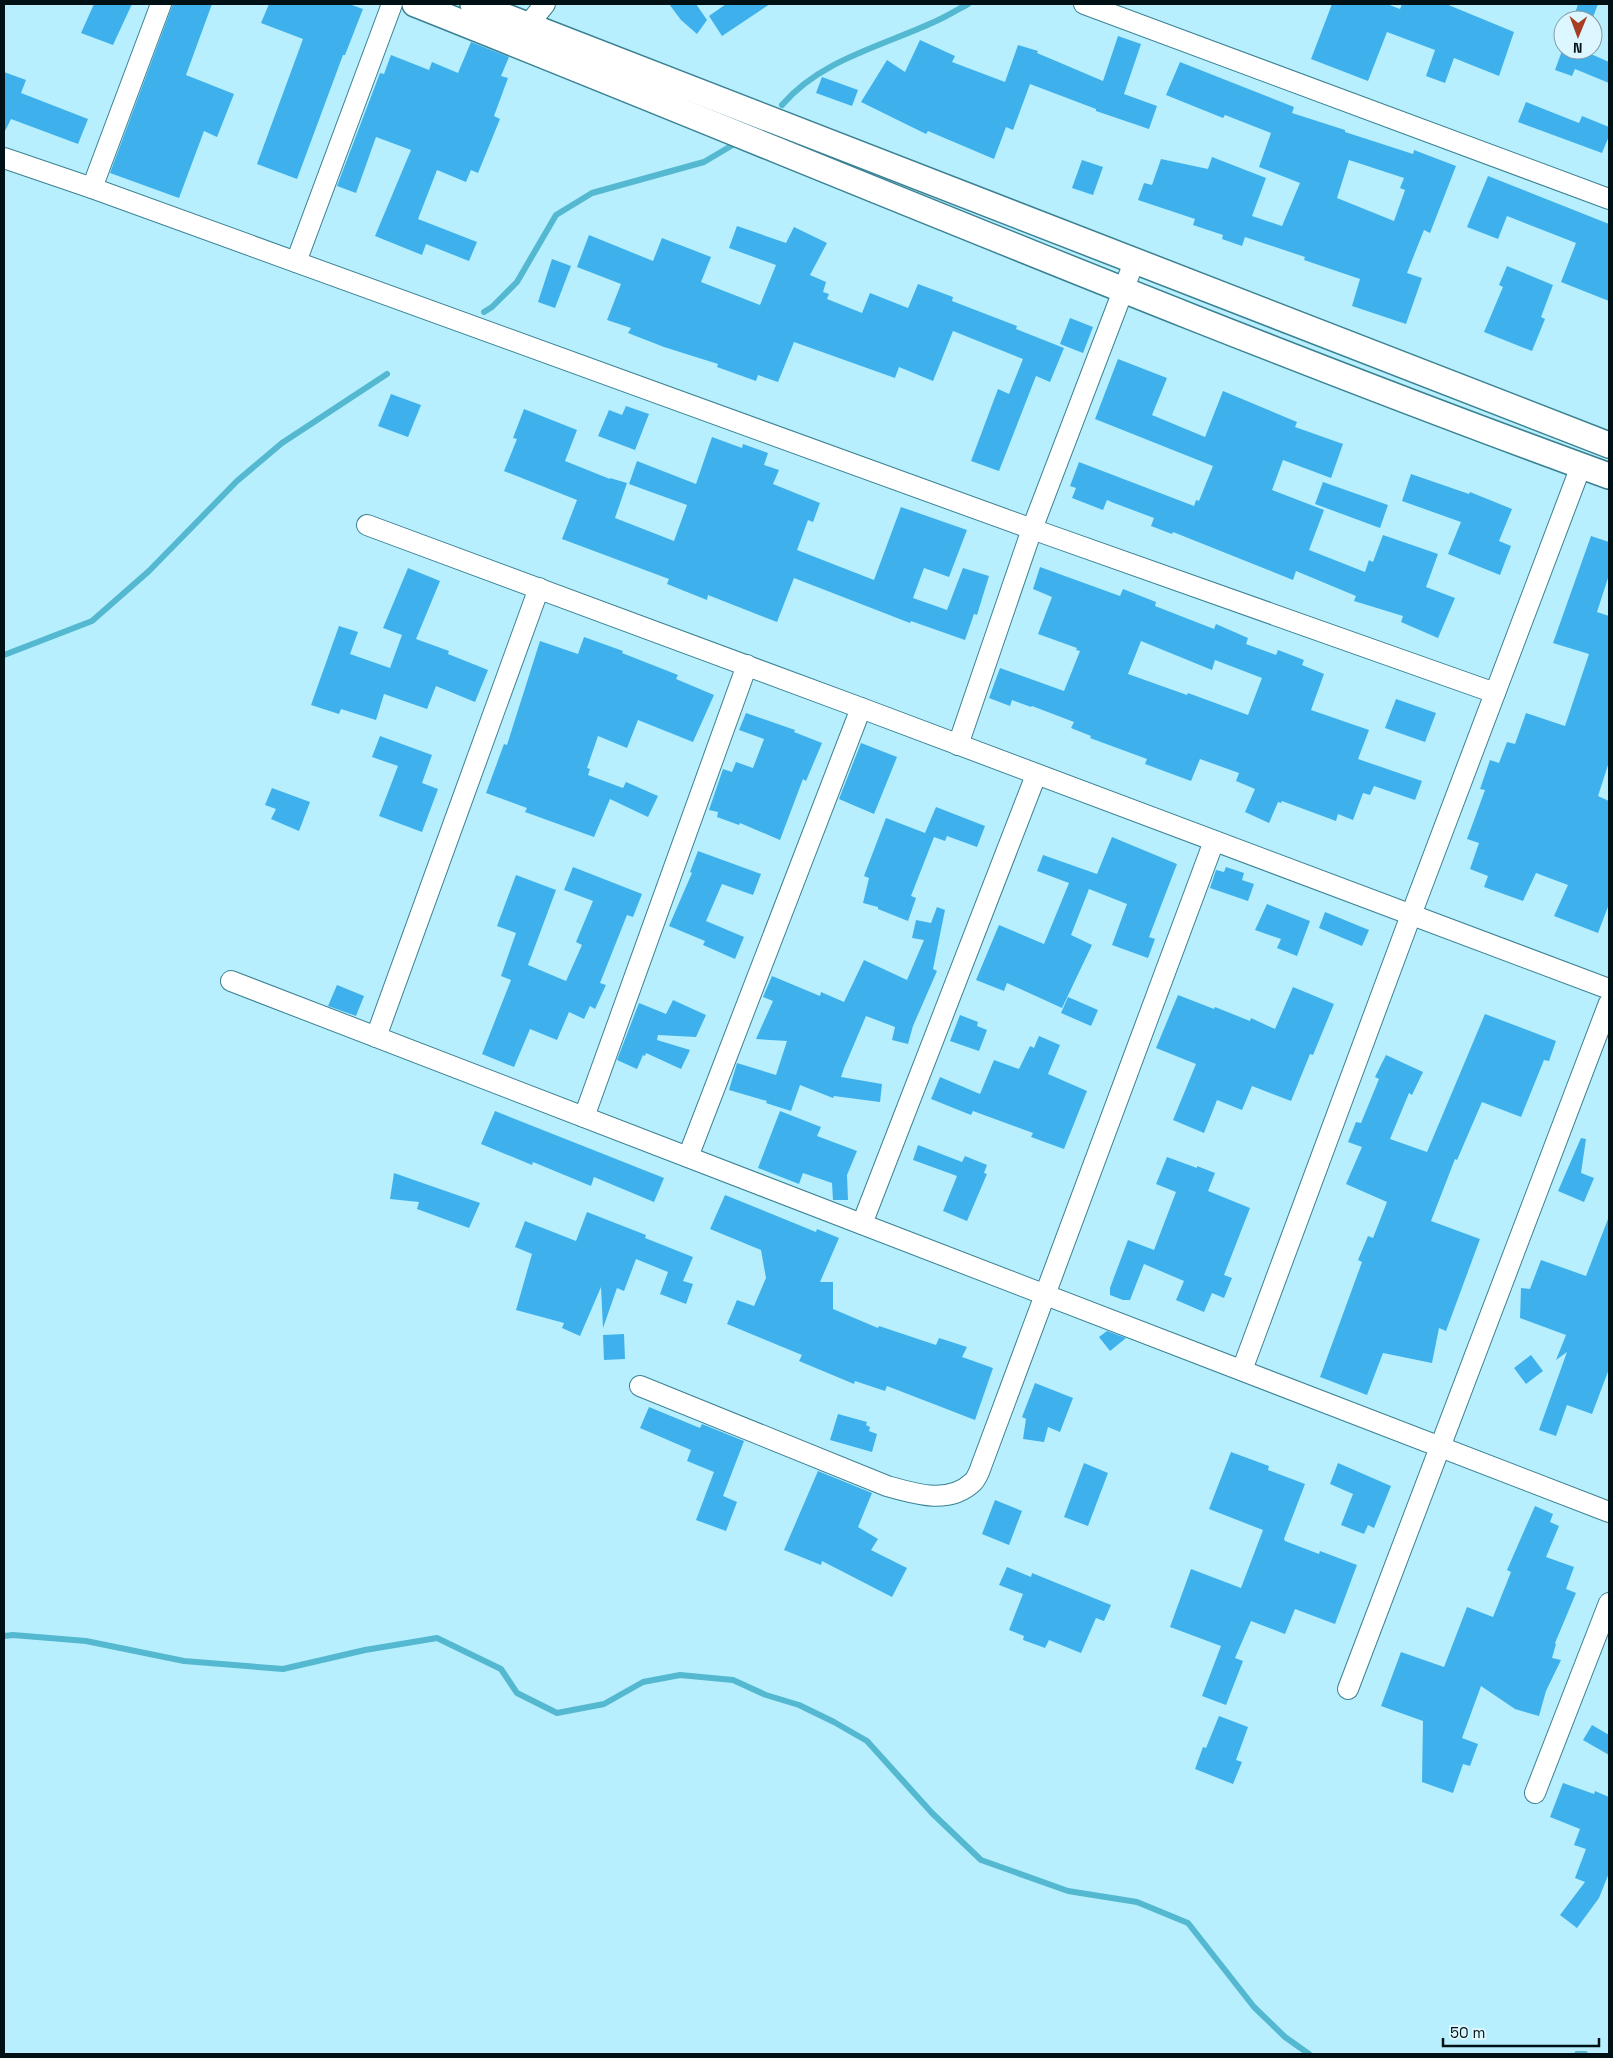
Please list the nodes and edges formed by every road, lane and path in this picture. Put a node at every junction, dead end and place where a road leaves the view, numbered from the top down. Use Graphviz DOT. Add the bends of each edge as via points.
graph roads {
  1 [pos="161,4"];
  2 [pos="392,4"];
  3 [pos="415,4"];
  4 [pos="474,4"];
  5 [pos="545,4"];
  6 [pos="1084,4"];
  7 [pos="528,25"];
  8 [pos="4,158"];
  9 [pos="92,188"];
  10 [pos="1609,199"];
  11 [pos="296,262"];
  12 [pos="1134,262"];
  13 [pos="1123,291"];
  14 [pos="1609,445"];
  15 [pos="1581,466"];
  16 [pos="1609,476"];
  17 [pos="367,525"];
  18 [pos="1032,529"];
  19 [pos="539,588"];
  20 [pos="747,665"];
  21 [pos="1495,693"];
  22 [pos="861,708"];
  23 [pos="958,745"];
  24 [pos="1036,775"];
  25 [pos="1214,841"];
  26 [pos="1411,915"];
  27 [pos="231,981"];
  28 [pos="1609,989"];
  29 [pos="1609,1003"];
  30 [pos="376,1037"];
  31 [pos="584,1117"];
  32 [pos="688,1157"];
  33 [pos="862,1224"];
  34 [pos="1045,1294"];
  35 [pos="1242,1370"];
  36 [pos="640,1386"];
  37 [pos="1439,1446"];
  38 [pos="1609,1512"];
  39 [pos="1609,1603"];
  40 [pos="1348,1689"];
  41 [pos="1535,1793"];
  1 -- 9 [label="street"];
  2 -- 11 [label="street"];
  3 -- 13 [label="street"];
  4 -- 7 [label="street"];
  5 -- 7 [label="street"];
  6 -- 10 [label="street"];
  7 -- 12 [label="street"];
  8 -- 9 [label="street"];
  9 -- 11 [label="street"];
  11 -- 18 [label="street"];
  12 -- 13 [label="street"];
  12 -- 14 [label="street"];
  13 -- 15 [label="street"];
  13 -- 18 [label="street"];
  15 -- 16 [label="street"];
  15 -- 21 [label="street"];
  17 -- 19 [label="street"];
  18 -- 21 [label="street"];
  18 -- 23 [label="street"];
  19 -- 20 [label="street"];
  19 -- 30 [label="street"];
  20 -- 22 [label="street"];
  20 -- 31 [label="street"];
  21 -- 26 [label="street"];
  22 -- 23 [label="street"];
  22 -- 32 [label="street"];
  23 -- 24 [label="street"];
  24 -- 25 [label="street"];
  24 -- 33 [label="street"];
  25 -- 26 [label="street"];
  25 -- 34 [label="street"];
  26 -- 28 [label="street"];
  26 -- 35 [label="street"];
  27 -- 30 [label="street"];
  29 -- 37 [label="street"];
  30 -- 31 [label="street"];
  31 -- 32 [label="street"];
  32 -- 33 [label="street"];
  33 -- 34 [label="street"];
  34 -- 35 [label="street"];
  34 -- 36 [label="street" via="974,1481 962,1490 943,1496 923,1496 887,1486"];
  35 -- 37 [label="street"];
  37 -- 38 [label="street"];
  37 -- 40 [label="street"];
  39 -- 41 [label="street"];
}
